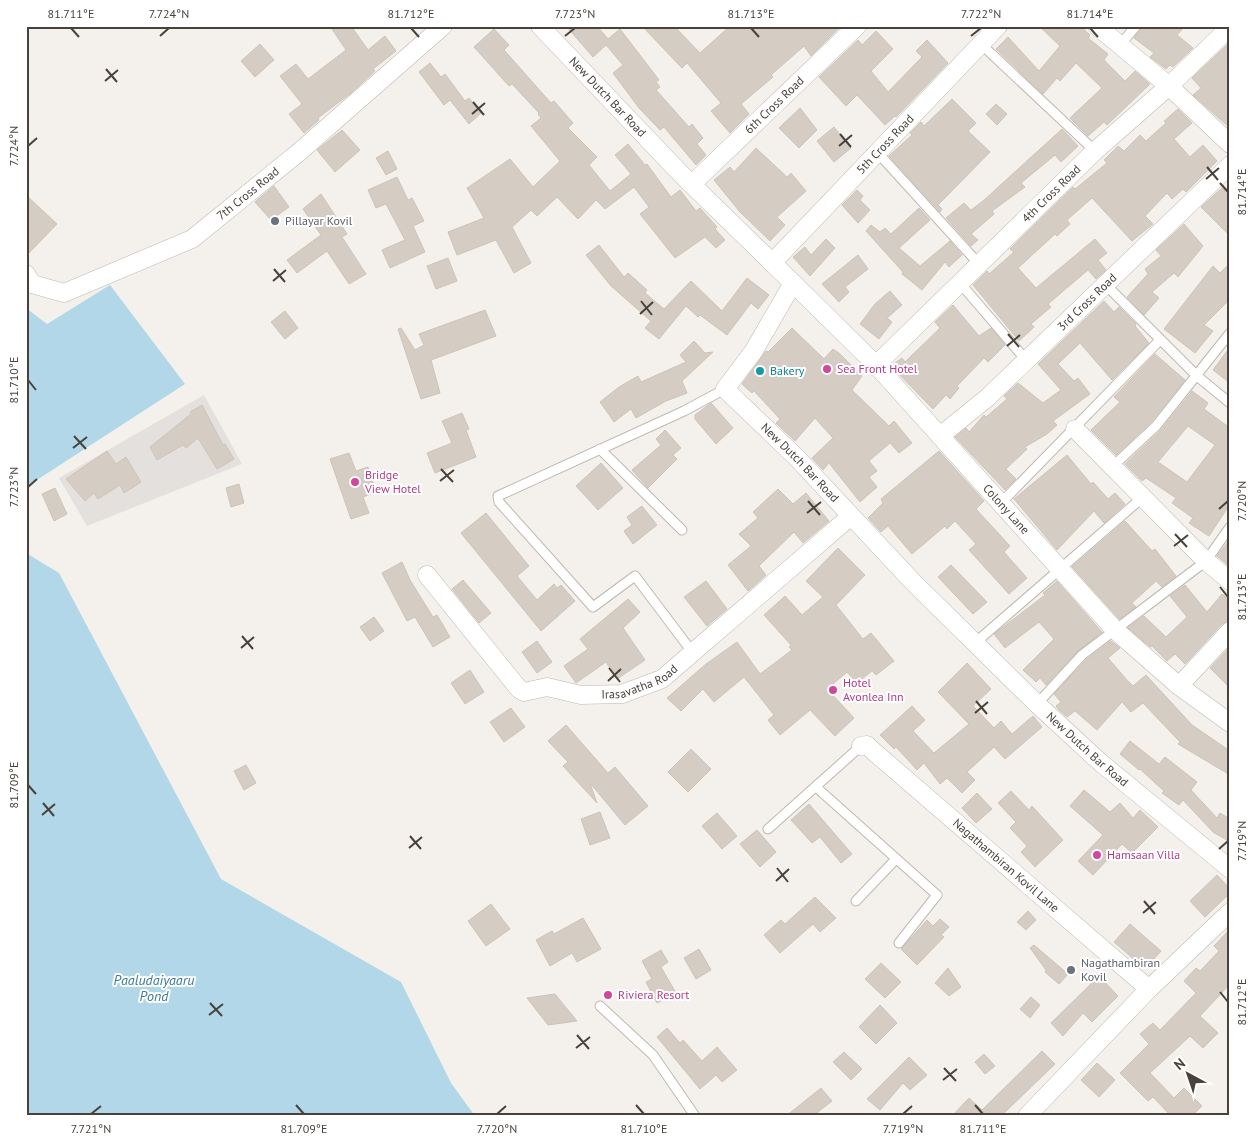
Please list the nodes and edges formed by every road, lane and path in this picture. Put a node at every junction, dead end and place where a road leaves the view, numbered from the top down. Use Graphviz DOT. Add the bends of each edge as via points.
graph roads {
  1 [pos="443,26"];
  2 [pos="540,26"];
  3 [pos="856,26"];
  4 [pos="998,26"];
  5 [pos="1097,26"];
  6 [pos="1136,26"];
  7 [pos="1230,27"];
  8 [pos="982,45"];
  9 [pos="1120,45"];
  10 [pos="1169,86"];
  11 [pos="1230,144"];
  12 [pos="1095,151"];
  13 [pos="878,153"];
  14 [pos="1230,165"];
  15 [pos="692,184"];
  16 [pos="772,263"];
  17 [pos="979,264"];
  18 [pos="26,274"];
  19 [pos="793,283"];
  20 [pos="960,283"];
  21 [pos="1106,285"];
  22 [pos="1230,333"];
  23 [pos="1160,340"];
  24 [pos="1026,360"];
  25 [pos="876,365"];
  26 [pos="1197,376"];
  27 [pos="725,389"];
  28 [pos="1230,403"];
  29 [pos="1075,429"];
  30 [pos="940,436"];
  31 [pos="600,449"];
  32 [pos="1114,466"];
  33 [pos="1143,497"];
  34 [pos="1000,504"];
  35 [pos="851,516"];
  36 [pos="1230,527"];
  37 [pos="682,530"];
  38 [pos="1206,561"];
  39 [pos="1061,568"];
  40 [pos="427,575"];
  41 [pos="1230,581"];
  42 [pos="1115,630"];
  43 [pos="1230,631"];
  44 [pos="975,644"];
  45 [pos="693,653"];
  46 [pos="1179,686"];
  47 [pos="1037,704"];
  48 [pos="1230,723"];
  49 [pos="861,746"];
  50 [pos="816,787"];
  51 [pos="768,830"];
  52 [pos="895,860"];
  53 [pos="1230,869"];
  54 [pos="856,900"];
  55 [pos="1230,912"];
  56 [pos="898,943"];
  57 [pos="1149,989"];
  58 [pos="600,1006"];
  59 [pos="695,1116"];
  60 [pos="1027,1116"];
  1 -- 18 [label="street, 7th Cross Road" via="298,153 192,239 64,294 32,284"];
  2 -- 15 [label="street, New Dutch Bar Road"];
  3 -- 15 [label="street, 6th Cross Road"];
  4 -- 8 [label="street, 5th Cross Road"];
  5 -- 9 [label="street"];
  6 -- 9 [label="lane"];
  7 -- 10 [label="street, 4th Cross Road"];
  8 -- 12 [label="lane"];
  8 -- 13 [label="street, 5th Cross Road"];
  9 -- 10 [label="street"];
  10 -- 11 [label="street"];
  10 -- 12 [label="street, 4th Cross Road"];
  12 -- 17 [label="street, 4th Cross Road"];
  13 -- 16 [label="street, 5th Cross Road"];
  13 -- 17 [label="lane"];
  14 -- 21 [label="street, 3rd Cross Road"];
  15 -- 16 [label="street, New Dutch Bar Road"];
  16 -- 19 [label="street, New Dutch Bar Road"];
  17 -- 20 [label="street, 4th Cross Road"];
  19 -- 25 [label="street, Colony Lane"];
  19 -- 27 [label="street" via="753,352"];
  20 -- 24 [label="lane"];
  20 -- 25 [label="street, 4th Cross Road"];
  21 -- 23 [label="lane"];
  21 -- 24 [label="street, 3rd Cross Road"];
  22 -- 26 [label="lane"];
  23 -- 26 [label="lane"];
  23 -- 29 [label="lane"];
  24 -- 30 [label="street, 3rd Cross Road" via="987,398"];
  25 -- 30 [label="street, Colony Lane"];
  26 -- 28 [label="lane"];
  26 -- 32 [label="lane" via="1156,426"];
  27 -- 31 [label="lane"];
  27 -- 35 [label="street, New Dutch Bar Road"];
  29 -- 32 [label="street"];
  29 -- 34 [label="lane"];
  30 -- 34 [label="street, Colony Lane"];
  31 -- 37 [label="lane"];
  31 -- 45 [label="lane" via="498,496 499,502 593,607 635,576"];
  32 -- 33 [label="street"];
  33 -- 38 [label="street"];
  33 -- 39 [label="lane"];
  34 -- 39 [label="street, Colony Lane"];
  35 -- 44 [label="street, New Dutch Bar Road"];
  35 -- 45 [label="street, Irasavatha Road"];
  36 -- 38 [label="lane"];
  38 -- 41 [label="street"];
  38 -- 42 [label="lane"];
  39 -- 42 [label="street, Colony Lane"];
  39 -- 44 [label="lane"];
  40 -- 45 [label="street, Irasavatha Road" via="524,692 547,687 581,695 622,694 662,679"];
  42 -- 46 [label="street, Colony Lane"];
  42 -- 47 [label="lane" via="1082,655"];
  43 -- 46 [label="street"];
  44 -- 47 [label="street, New Dutch Bar Road"];
  46 -- 48 [label="street, Colony Lane"];
  47 -- 53 [label="street, New Dutch Bar Road" via="1101,763"];
  49 -- 50 [label="lane"];
  49 -- 57 [label="street, Nagathambiran Kovil Lane" via="867,745"];
  50 -- 51 [label="lane"];
  50 -- 52 [label="lane"];
  52 -- 54 [label="lane"];
  52 -- 56 [label="lane" via="937,895"];
  55 -- 57 [label="street"];
  57 -- 60 [label="street"];
  58 -- 59 [label="lane" via="653,1055"];
}
